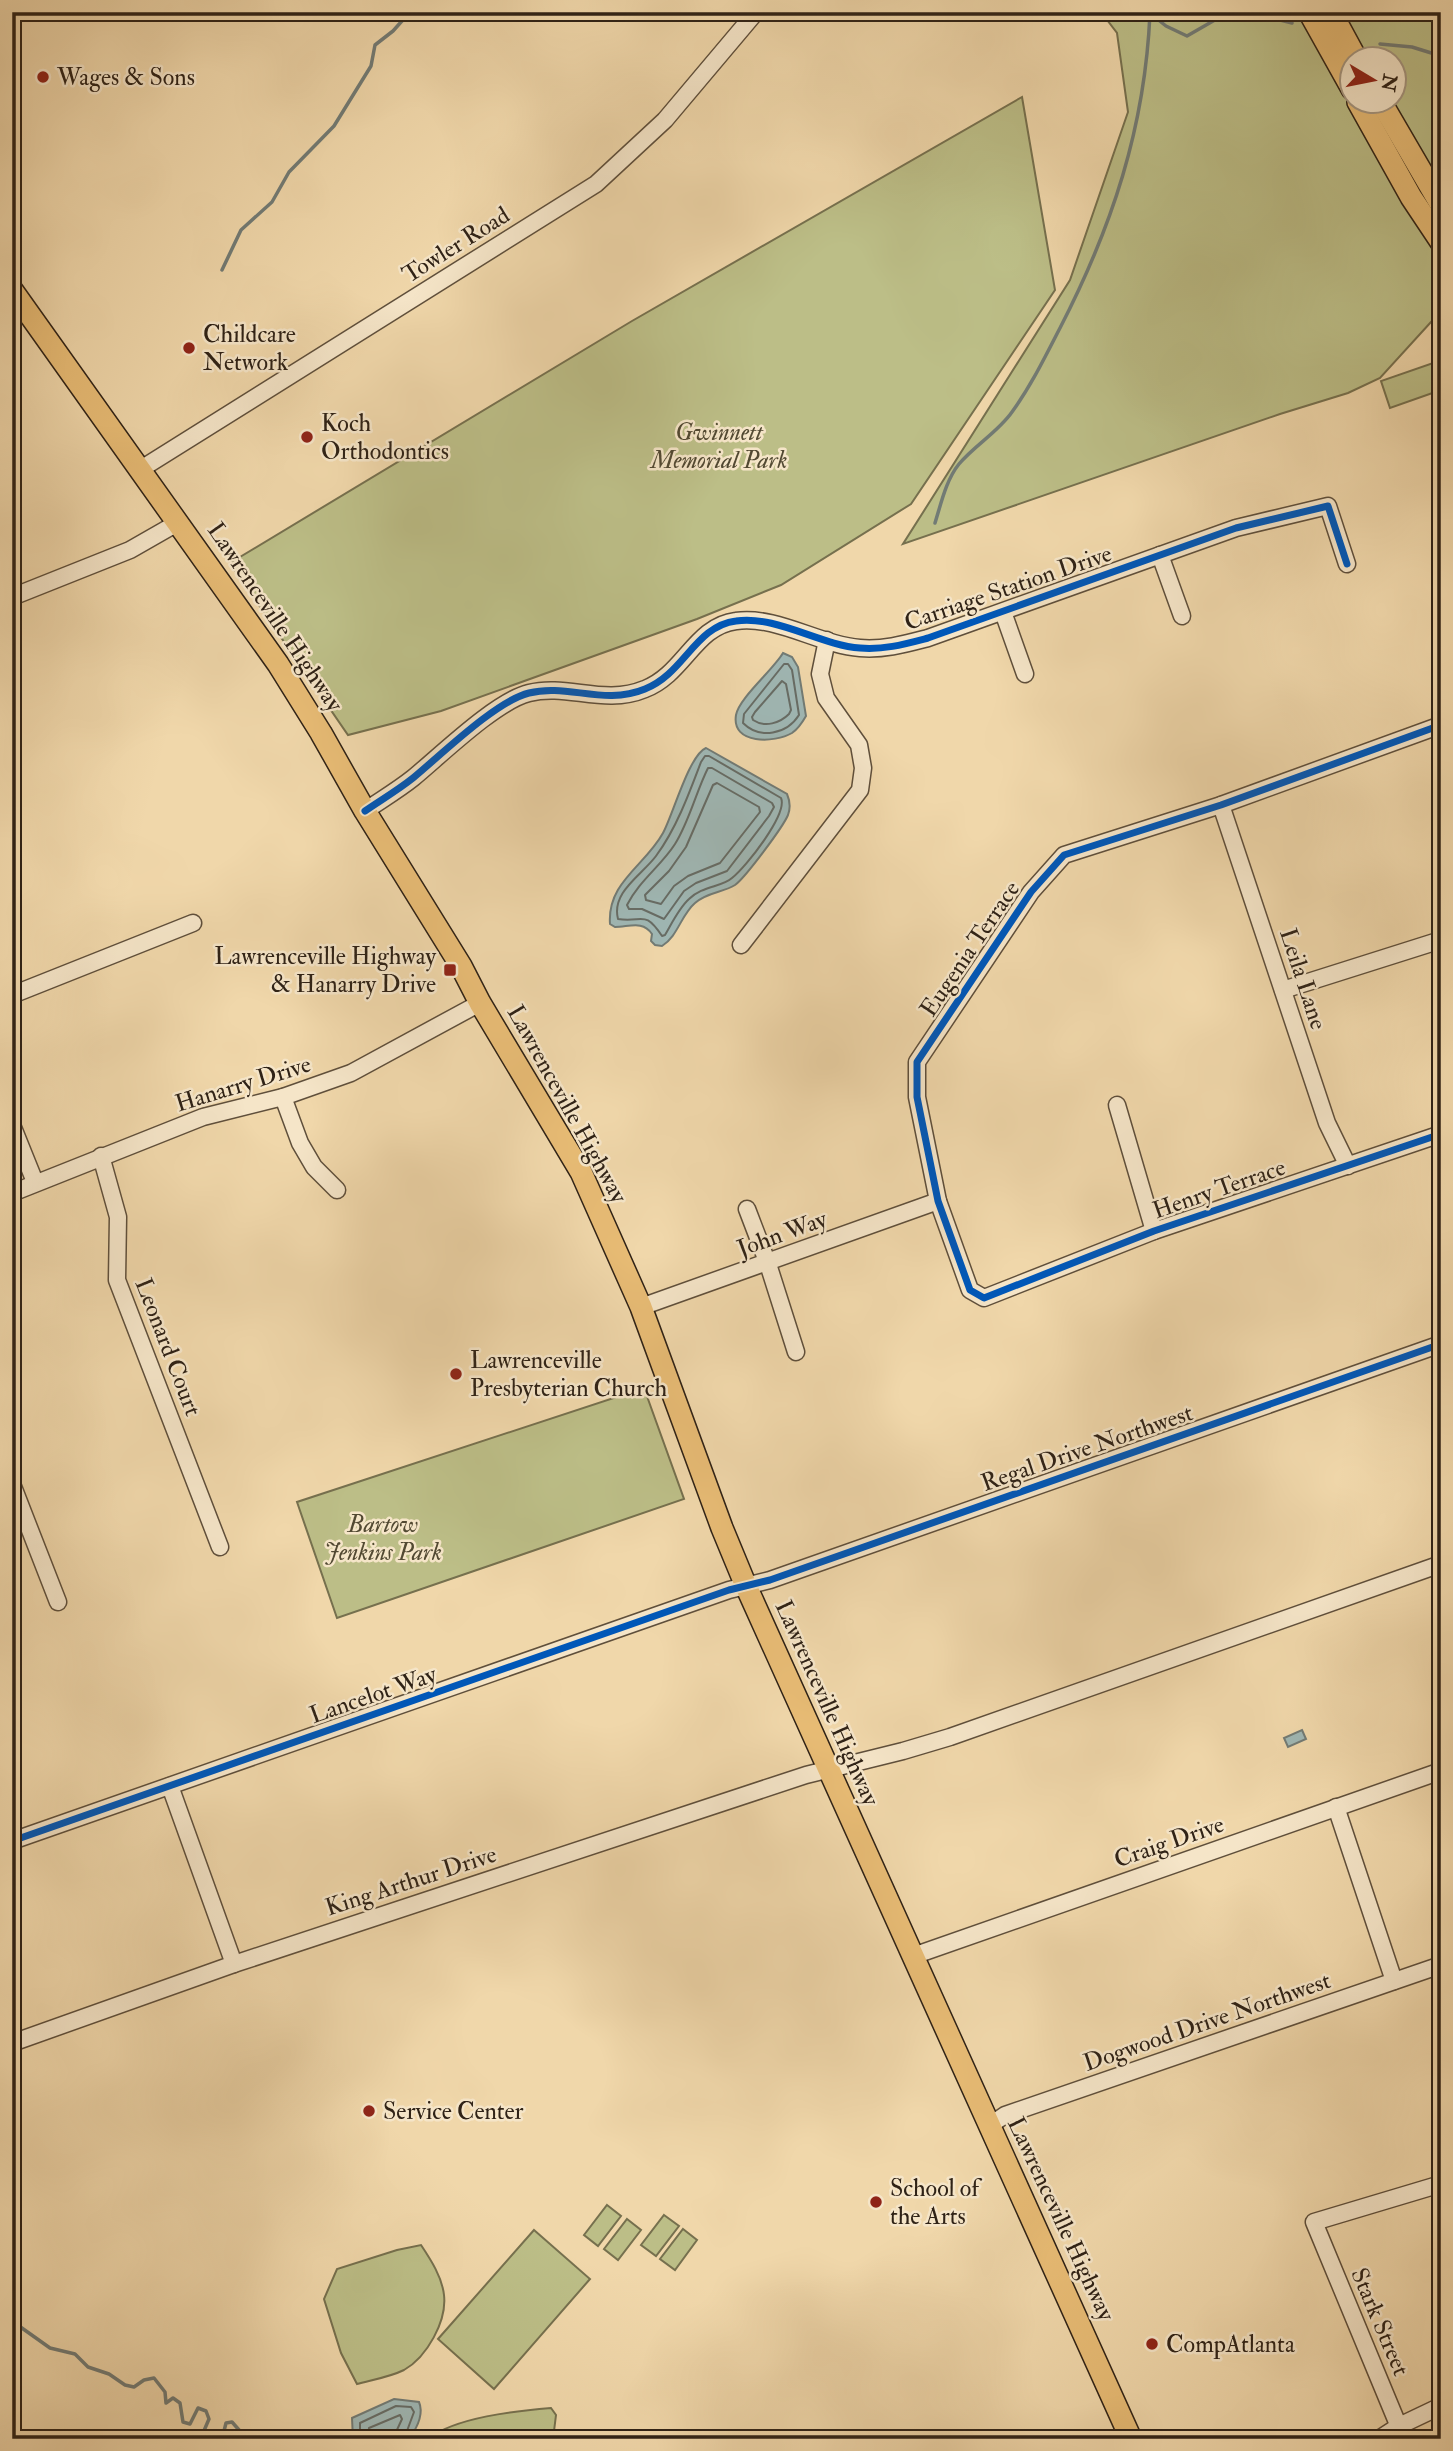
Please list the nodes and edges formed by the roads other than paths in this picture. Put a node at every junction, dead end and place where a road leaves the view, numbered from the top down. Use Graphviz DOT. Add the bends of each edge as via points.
graph roads {
  1 [pos="756,12"];
  2 [pos="1309,12"];
  3 [pos="1331,12"];
  4 [pos="1349,46"];
  5 [pos="1338,64"];
  6 [pos="1366,116"];
  7 [pos="1389,116"];
  8 [pos="1441,205"];
  9 [pos="1441,242"];
  10 [pos="12,290"];
  11 [pos="141,469"];
  12 [pos="179,522"];
  13 [pos="1160,555"];
  14 [pos="1347,564"];
  15 [pos="12,597"];
  16 [pos="1003,611"];
  17 [pos="1182,616"];
  18 [pos="827,640"];
  19 [pos="1025,674"];
  20 [pos="1441,725"];
  21 [pos="1221,805"];
  22 [pos="365,811"];
  23 [pos="193,923"];
  24 [pos="1441,940"];
  25 [pos="741,945"];
  26 [pos="1283,990"];
  27 [pos="12,995"];
  28 [pos="480,1003"];
  29 [pos="283,1097"];
  30 [pos="1117,1105"];
  31 [pos="12,1125"];
  32 [pos="1441,1134"];
  33 [pos="101,1156"];
  34 [pos="1348,1166"];
  35 [pos="35,1182"];
  36 [pos="337,1190"];
  37 [pos="12,1193"];
  38 [pos="938,1201"];
  39 [pos="747,1209"];
  40 [pos="1154,1231"];
  41 [pos="768,1264"];
  42 [pos="1011,1287"];
  43 [pos="641,1307"];
  44 [pos="1441,1344"];
  45 [pos="796,1352"];
  46 [pos="12,1484"];
  47 [pos="220,1548"];
  48 [pos="1441,1564"];
  49 [pos="746,1586"];
  50 [pos="58,1602"];
  51 [pos="827,1769"];
  52 [pos="1441,1771"];
  53 [pos="170,1786"];
  54 [pos="1336,1807"];
  55 [pos="12,1841"];
  56 [pos="913,1956"];
  57 [pos="234,1964"];
  58 [pos="1441,1965"];
  59 [pos="1394,1981"];
  60 [pos="12,2043"];
  61 [pos="989,2126"];
  62 [pos="1441,2184"];
  63 [pos="1441,2406"];
  64 [pos="1402,2432"];
  65 [pos="1131,2439"];
  66 [pos="1380,2439"];
  1 -- 11 [label="street, Towler Road" via="664,120 596,184"];
  2 -- 5 [label="main road"];
  3 -- 4 [label="main road"];
  6 -- 9 [label="main road"];
  7 -- 8 [label="main road"];
  10 -- 11 [label="main road, Lawrenceville Highway"];
  11 -- 12 [label="main road, Lawrenceville Highway"];
  12 -- 15 [label="street" via="130,550"];
  12 -- 22 [label="main road, Lawrenceville Highway" via="278,664"];
  13 -- 14 [label="street, Carriage Station Drive" via="1236,528 1328,506"];
  13 -- 16 [label="street, Carriage Station Drive"];
  13 -- 17 [label="street"];
  16 -- 18 [label="street, Carriage Station Drive" via="892,648 858,648"];
  16 -- 19 [label="street"];
  18 -- 22 [label="street, Carriage Station Drive" via="752,620 733,621 708,630 674,671 645,690 606,697 556,690 528,693 503,704"];
  18 -- 25 [label="street" via="820,674 826,698 859,745 860,790"];
  20 -- 21 [label="street, Eugenia Terrace"];
  21 -- 26 [label="street, Leila Lane"];
  21 -- 38 [label="street, Eugenia Terrace" via="1064,855 1031,892 917,1062 916,1097"];
  22 -- 28 [label="main road, Lawrenceville Highway"];
  23 -- 27 [label="street"];
  24 -- 26 [label="street"];
  26 -- 34 [label="street, Leila Lane" via="1327,1123"];
  28 -- 29 [label="street, Hanarry Drive" via="351,1073"];
  28 -- 43 [label="main road, Lawrenceville Highway" via="581,1172"];
  29 -- 33 [label="street, Hanarry Drive" via="202,1117"];
  29 -- 36 [label="street" via="300,1143 314,1167"];
  30 -- 40 [label="street"];
  31 -- 35 [label="street"];
  32 -- 34 [label="street, Henry Terrace"];
  33 -- 35 [label="street, Hanarry Drive"];
  33 -- 47 [label="street, Leonard Court" via="118,1217 117,1280"];
  34 -- 40 [label="street, Henry Terrace"];
  35 -- 37 [label="street, Hanarry Drive"];
  38 -- 41 [label="street, John Way"];
  38 -- 42 [label="street, Eugenia Terrace" via="970,1290 984,1298"];
  39 -- 41 [label="street"];
  40 -- 42 [label="street, Henry Terrace"];
  41 -- 43 [label="street, John Way"];
  41 -- 45 [label="street"];
  43 -- 49 [label="main road, Lawrenceville Highway"];
  44 -- 49 [label="street, Regal Drive Northwest"];
  46 -- 50 [label="street"];
  48 -- 51 [label="street" via="950,1737"];
  49 -- 51 [label="main road, Lawrenceville Highway"];
  49 -- 53 [label="street, Lancelot Way"];
  51 -- 56 [label="main road, Lawrenceville Highway"];
  51 -- 57 [label="street, King Arthur Drive"];
  52 -- 54 [label="street, Craig Drive"];
  53 -- 55 [label="street, Lancelot Way"];
  53 -- 57 [label="street"];
  54 -- 56 [label="street, Craig Drive"];
  54 -- 59 [label="street"];
  56 -- 61 [label="main road, Lawrenceville Highway"];
  57 -- 60 [label="street, King Arthur Drive"];
  58 -- 59 [label="street, Dogwood Drive Northwest"];
  59 -- 61 [label="street, Dogwood Drive Northwest" via="1005,2115"];
  61 -- 65 [label="main road, Lawrenceville Highway"];
  62 -- 64 [label="street, Stark Street" via="1314,2222"];
  63 -- 64 [label="street"];
  64 -- 66 [label="street"];
}
